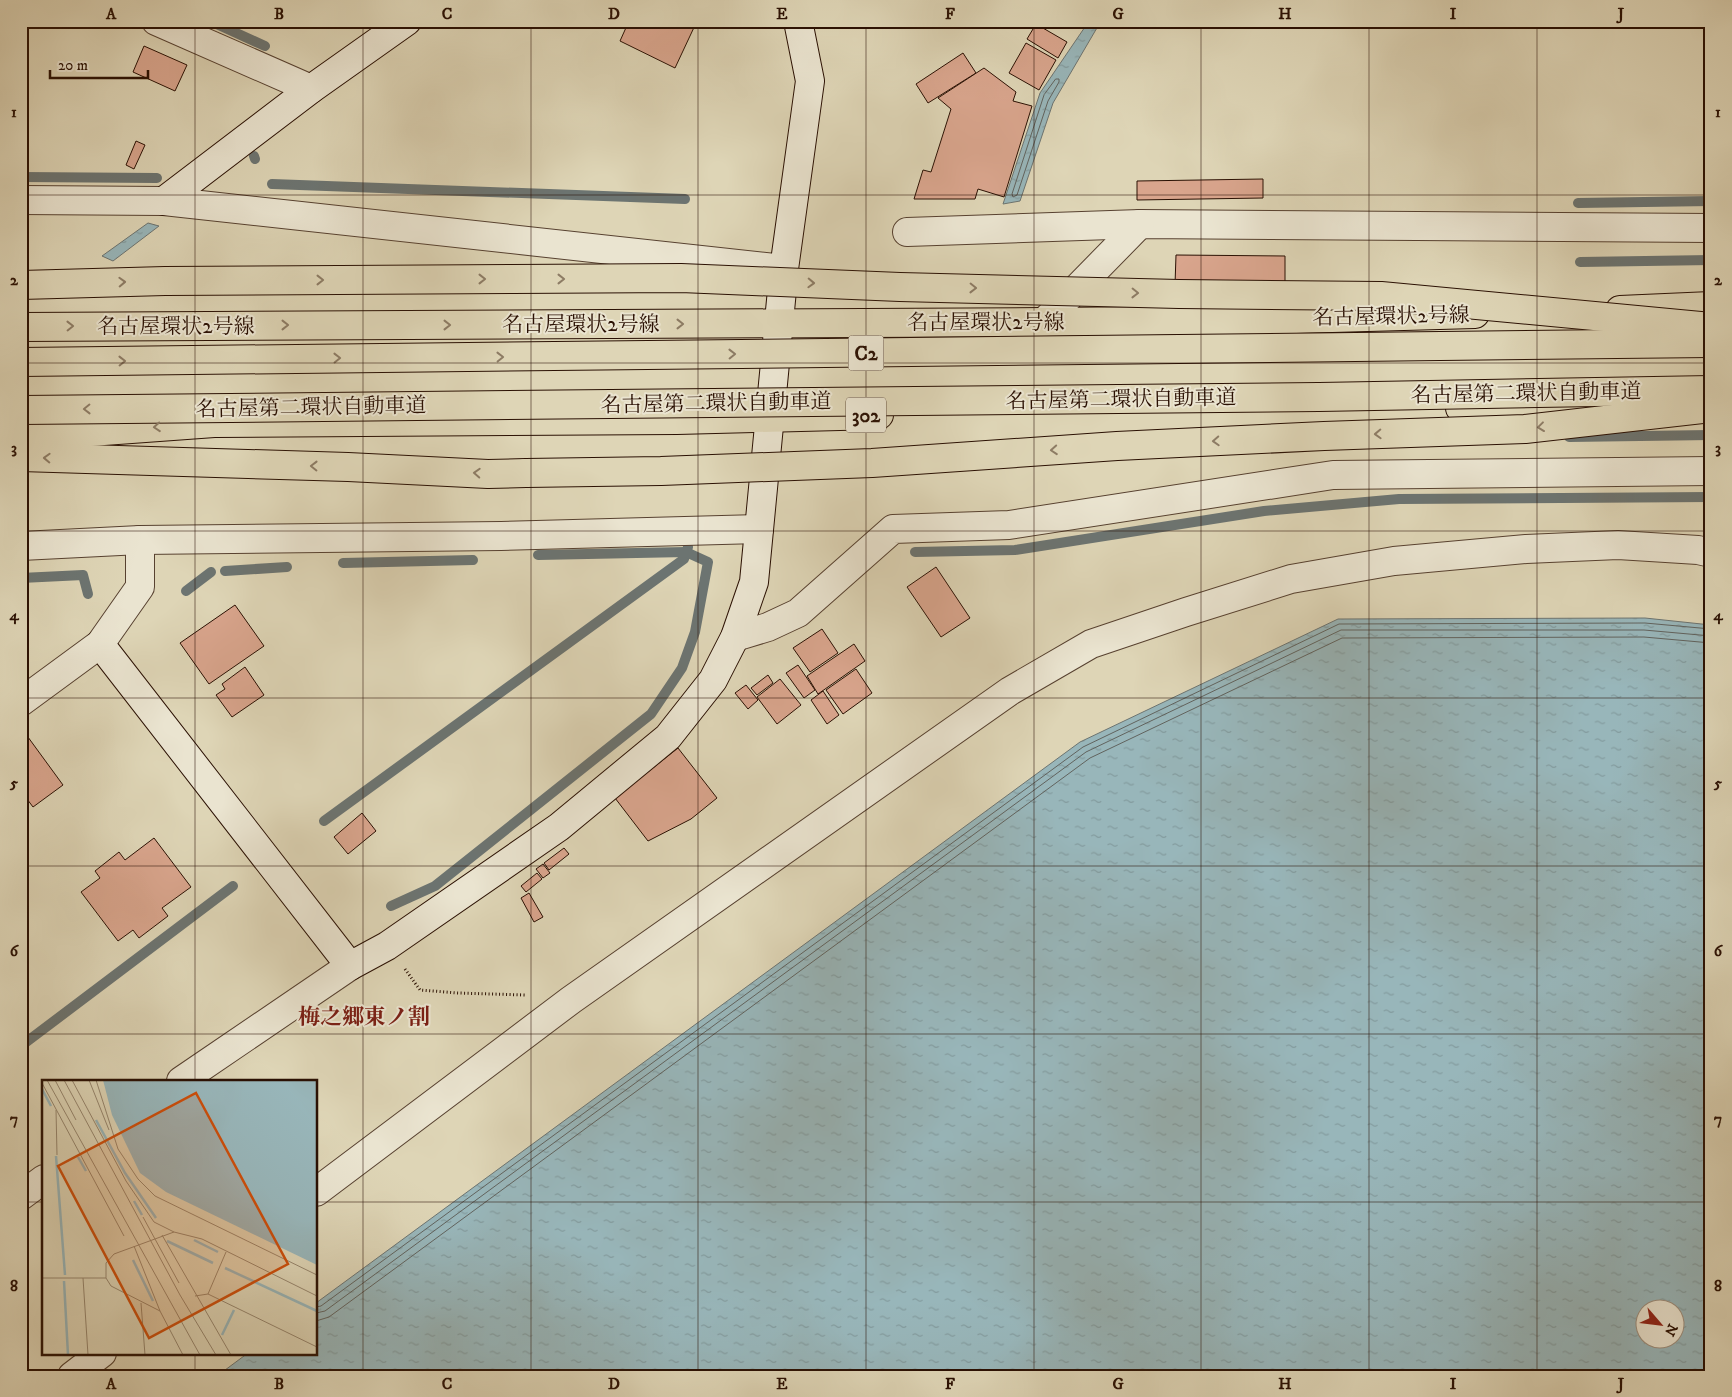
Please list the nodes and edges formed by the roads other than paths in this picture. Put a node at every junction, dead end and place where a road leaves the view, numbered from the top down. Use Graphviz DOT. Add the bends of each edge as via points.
graph roads {
  1 [pos="156,21"];
  2 [pos="407,21"];
  3 [pos="798,21"];
  4 [pos="311,89"];
  5 [pos="21,200"];
  6 [pos="164,201"];
  7 [pos="1140,224"];
  8 [pos="1711,228"];
  9 [pos="906,232"];
  10 [pos="784,269"];
  11 [pos="21,286"];
  12 [pos="1711,306"];
  13 [pos="1044,322"];
  14 [pos="779,323"];
  15 [pos="21,327"];
  16 [pos="1711,328"];
  17 [pos="1711,343"];
  18 [pos="21,362"];
  19 [pos="1711,390"];
  20 [pos="1711,408"];
  21 [pos="21,410"];
  22 [pos="770,417"];
  23 [pos="21,437"];
  24 [pos="21,457"];
  25 [pos="1711,471"];
  26 [pos="759,529"];
  27 [pos="140,540"];
  28 [pos="21,546"];
  29 [pos="1706,551"];
  30 [pos="735,637"];
  31 [pos="100,644"];
  32 [pos="21,702"];
  33 [pos="350,966"];
  34 [pos="182,1080"];
  35 [pos="42,1180"];
  36 [pos="318,1190"];
  37 [pos="21,1196"];
  38 [pos="101,1354"];
  39 [pos="72,1376"];
  1 -- 4 [label="street"];
  2 -- 4 [label="street"];
  3 -- 10 [label="street" via="810,81"];
  4 -- 6 [label="street"];
  5 -- 6 [label="street"];
  6 -- 10 [label="street"];
  7 -- 8 [label="street"];
  7 -- 9 [label="street"];
  7 -- 13 [label="street"];
  10 -- 14 [label="street"];
  11 -- 16 [label="highway, one-way, bridge" via="165,281 681,278 900,287 1381,296"];
  12 -- 13 [label="highway, 名古屋環状2号線" via="1264,320"];
  13 -- 14 [label="highway, 名古屋環状2号線"];
  15 -- 14 [label="highway, 名古屋環状2号線, one-way"];
  14 -- 22 [label="street"];
  18 -- 17 [label="highway, C2, one-way, bridge"];
  19 -- 21 [label="highway, 名古屋第二環状自動車道 / C2, one-way, bridge"];
  20 -- 22 [label="highway, 302" via="1634,406"];
  20 -- 24 [label="highway, one-way, bridge" via="1526,429 1117,446 872,463 661,471 488,474"];
  22 -- 23 [label="highway, 302, one-way" via="214,423"];
  22 -- 26 [label="street"];
  25 -- 30 [label="street" via="1333,475 1010,525 893,529 798,613"];
  26 -- 27 [label="street"];
  26 -- 30 [label="street" via="754,582"];
  27 -- 28 [label="street"];
  27 -- 31 [label="street" via="140,586"];
  29 -- 36 [label="street" via="1618,545 1526,549 1394,561 1291,579 1091,644 1010,691 571,1000"];
  30 -- 33 [label="street" via="713,680 668,737 560,827 387,946"];
  31 -- 32 [label="street"];
  31 -- 33 [label="street"];
  33 -- 34 [label="street"];
  35 -- 37 [label="street"];
  38 -- 39 [label="street"];
}
